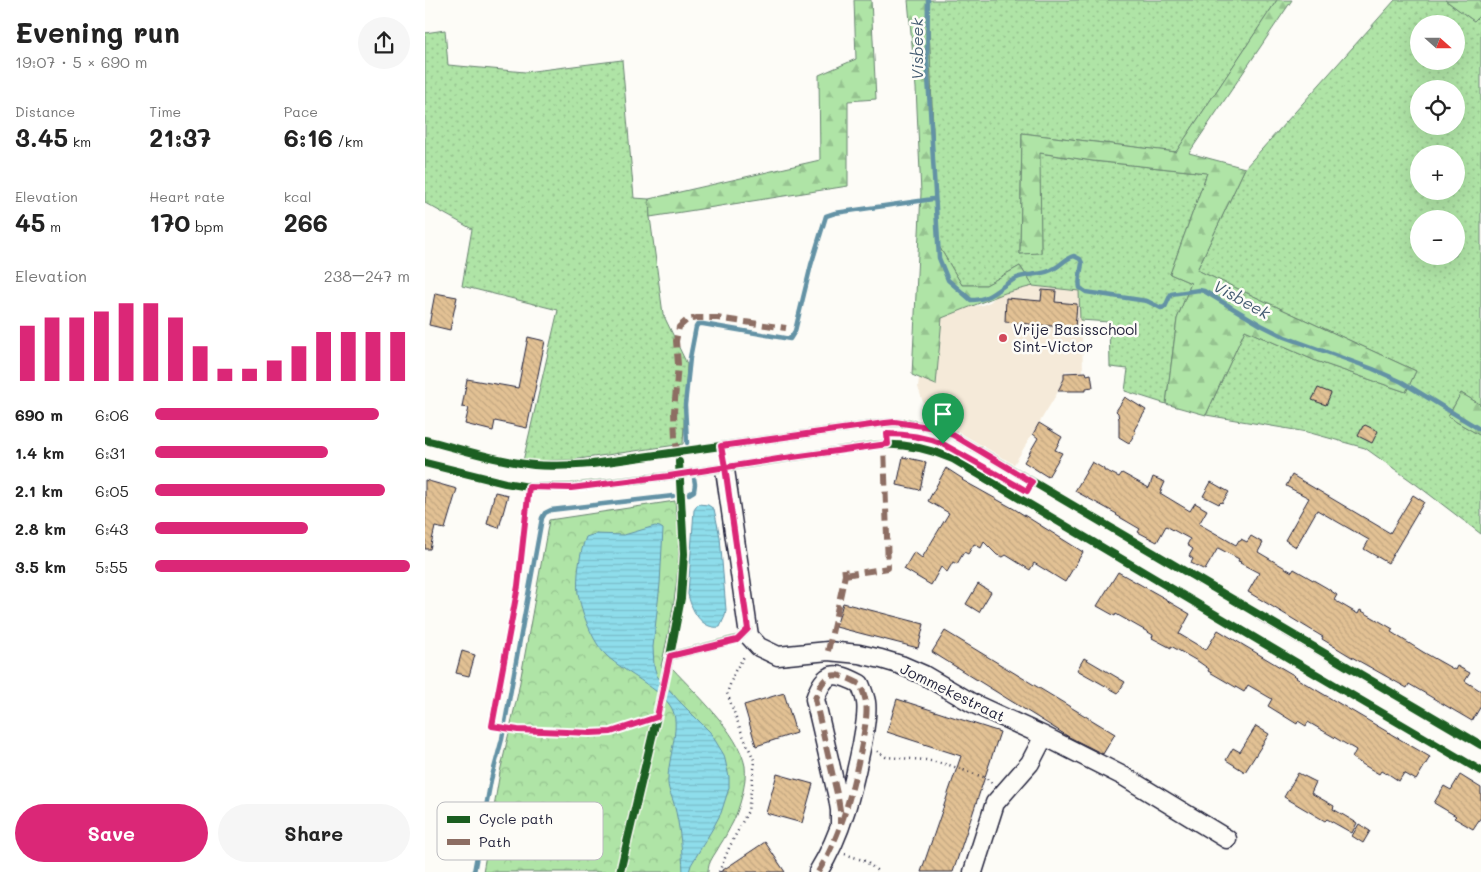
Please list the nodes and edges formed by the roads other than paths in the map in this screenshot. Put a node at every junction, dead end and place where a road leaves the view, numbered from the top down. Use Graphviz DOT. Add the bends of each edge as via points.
graph roads {
  1 [pos="425,450"];
  2 [pos="723,456"];
  3 [pos="1044,736"];
  4 [pos="1481,756"];
  5 [pos="840,824"];
  6 [pos="1227,839"];
  7 [pos="818,872"];
  8 [pos="973,872"];
  1 -- 2 [label="street" via="505,470 579,477"];
  2 -- 3 [label="street, Jommekestraat" via="749,636 759,647 777,656 828,651 859,654 901,665"];
  2 -- 4 [label="street" via="887,434 922,438 949,446 1145,558 1253,628 1420,725"];
  3 -- 6 [label="street, Jommekestraat" via="1125,777"];
  3 -- 8 [label="street" via="1030,763 995,802"];
  5 -- 5 [label="street" via="863,738 866,702 860,684 843,675 833,675 825,680 815,699 838,798"];
  5 -- 7 [label="street"];
}
